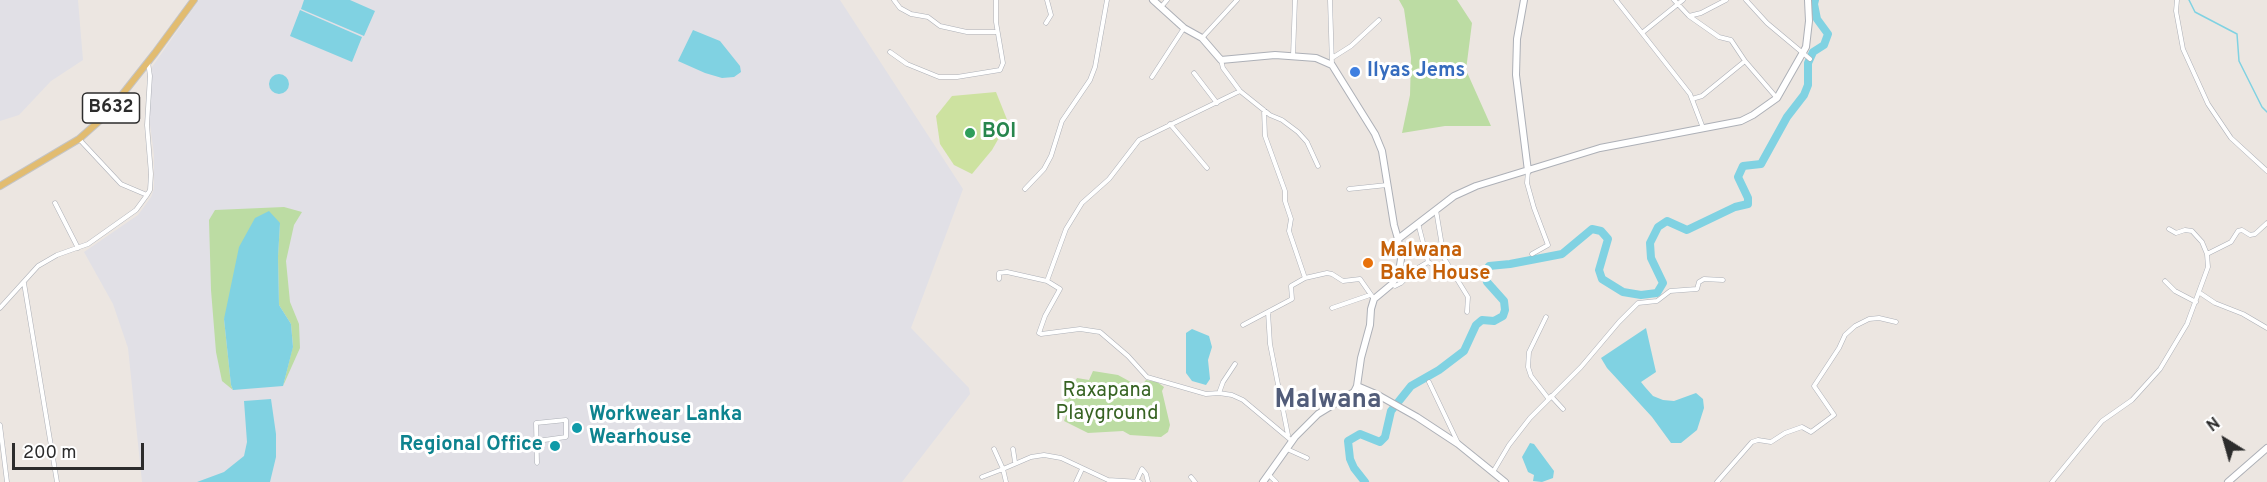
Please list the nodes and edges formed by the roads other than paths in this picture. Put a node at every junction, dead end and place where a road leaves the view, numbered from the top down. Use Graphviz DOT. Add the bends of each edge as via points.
graph roads {
  1 [pos="194,0"];
  2 [pos="894,0"];
  3 [pos="996,0"];
  4 [pos="1047,0"];
  5 [pos="1107,0"];
  6 [pos="1152,0"];
  7 [pos="1167,0"];
  8 [pos="1237,0"];
  9 [pos="1295,0"];
  10 [pos="1330,0"];
  11 [pos="1524,0"];
  12 [pos="1616,0"];
  13 [pos="1683,0"];
  14 [pos="1726,0"];
  15 [pos="1746,0"];
  16 [pos="1808,0"];
  17 [pos="2177,0"];
  18 [pos="1676,2"];
  19 [pos="1161,7"];
  20 [pos="1689,15"];
  21 [pos="1379,20"];
  22 [pos="1046,23"];
  23 [pos="1184,28"];
  24 [pos="998,32"];
  25 [pos="1642,33"];
  26 [pos="1202,38"];
  27 [pos="890,52"];
  28 [pos="1802,53"];
  29 [pos="1293,56"];
  30 [pos="1810,59"];
  31 [pos="1221,60"];
  32 [pos="1745,61"];
  33 [pos="148,62"];
  34 [pos="1332,62"];
  35 [pos="1194,73"];
  36 [pos="1152,76"];
  37 [pos="1240,91"];
  38 [pos="1777,98"];
  39 [pos="1692,99"];
  40 [pos="1217,104"];
  41 [pos="1264,110"];
  42 [pos="1170,124"];
  43 [pos="1703,128"];
  44 [pos="79,139"];
  45 [pos="1318,165"];
  46 [pos="1207,168"];
  47 [pos="1528,171"];
  48 [pos="2267,171"];
  49 [pos="0,176"];
  50 [pos="1388,185"];
  51 [pos="1,186"];
  52 [pos="1024,189"];
  53 [pos="1349,189"];
  54 [pos="147,195"];
  55 [pos="55,203"];
  56 [pos="1436,210"];
  57 [pos="1418,222"];
  58 [pos="2267,223"];
  59 [pos="2169,229"];
  60 [pos="1398,239"];
  61 [pos="78,249"];
  62 [pos="1532,254"];
  63 [pos="2207,254"];
  64 [pos="1428,262"];
  65 [pos="1455,276"];
  66 [pos="1305,278"];
  67 [pos="999,279"];
  68 [pos="1723,280"];
  69 [pos="1047,281"];
  70 [pos="2165,281"];
  71 [pos="24,283"];
  72 [pos="1392,284"];
  73 [pos="2200,293"];
  74 [pos="1372,297"];
  75 [pos="2196,302"];
  76 [pos="0,308"];
  77 [pos="1332,308"];
  78 [pos="1268,312"];
  79 [pos="1467,312"];
  80 [pos="1546,317"];
  81 [pos="1896,322"];
  82 [pos="1243,325"];
  83 [pos="2267,328"];
  84 [pos="1235,364"];
  85 [pos="1429,382"];
  86 [pos="1357,386"];
  87 [pos="1219,393"];
  88 [pos="1550,397"];
  89 [pos="1563,409"];
  90 [pos="0,425"];
  91 [pos="1290,439"];
  92 [pos="537,441"];
  93 [pos="1458,444"];
  94 [pos="2267,448"];
  95 [pos="994,449"];
  96 [pos="1013,449"];
  97 [pos="1287,449"];
  98 [pos="1307,458"];
  99 [pos="1015,462"];
  100 [pos="537,463"];
  101 [pos="1003,469"];
  102 [pos="1082,469"];
  103 [pos="1493,472"];
  104 [pos="1269,475"];
  105 [pos="982,477"];
  106 [pos="1191,477"];
  107 [pos="1138,481"];
  108 [pos="7,482"];
  109 [pos="57,482"];
  110 [pos="1006,482"];
  111 [pos="1076,482"];
  112 [pos="1148,482"];
  113 [pos="1195,482"];
  114 [pos="1263,482"];
  115 [pos="1276,482"];
  116 [pos="1505,482"];
  117 [pos="1717,482"];
  118 [pos="2052,482"];
  119 [pos="2228,482"];
  1 -- 33 [label="main road, B632"];
  2 -- 24 [label="street" via="900,8 928,17 940,26 967,32"];
  3 -- 24 [label="street"];
  4 -- 22 [label="street" via="1051,15"];
  5 -- 52 [label="street" via="1090,80 1062,121 1044,169"];
  6 -- 19 [label="street"];
  7 -- 19 [label="street"];
  8 -- 26 [label="street"];
  9 -- 29 [label="street"];
  10 -- 34 [label="street"];
  11 -- 47 [label="street" via="1516,66"];
  12 -- 25 [label="street"];
  13 -- 18 [label="street"];
  14 -- 20 [label="street"];
  15 -- 28 [label="street"];
  16 -- 28 [label="street" via="1809,21"];
  17 -- 48 [label="street" via="2183,49 2208,104 2231,138"];
  18 -- 20 [label="street"];
  18 -- 25 [label="street"];
  19 -- 23 [label="street"];
  20 -- 32 [label="street" via="1719,37 1731,40"];
  21 -- 34 [label="street"];
  23 -- 26 [label="street"];
  23 -- 36 [label="street"];
  24 -- 27 [label="street" via="1003,63 1000,70 993,72 939,76 907,64"];
  25 -- 39 [label="street"];
  26 -- 31 [label="street"];
  28 -- 30 [label="street"];
  28 -- 38 [label="street"];
  29 -- 31 [label="street"];
  29 -- 34 [label="street"];
  31 -- 37 [label="street"];
  32 -- 38 [label="street"];
  32 -- 39 [label="street" via="1702,96"];
  33 -- 44 [label="main road, B632" via="106,115"];
  33 -- 54 [label="street" via="151,174"];
  34 -- 50 [label="street" via="1375,134"];
  35 -- 40 [label="street"];
  37 -- 40 [label="street"];
  37 -- 41 [label="street"];
  38 -- 43 [label="street" via="1741,121"];
  39 -- 43 [label="street"];
  40 -- 42 [label="street"];
  41 -- 45 [label="street" via="1298,132"];
  41 -- 66 [label="street" via="1265,136 1285,190 1291,219 1289,231"];
  42 -- 46 [label="street"];
  42 -- 69 [label="street" via="1139,141 1082,203 1066,229"];
  43 -- 47 [label="street" via="1600,148"];
  44 -- 51 [label="main road, B632"];
  44 -- 54 [label="street" via="121,184"];
  47 -- 56 [label="street" via="1476,186"];
  47 -- 62 [label="street" via="1527,183 1548,245"];
  49 -- 51 [label="street"];
  50 -- 53 [label="street"];
  50 -- 60 [label="street"];
  54 -- 61 [label="street" via="136,210"];
  55 -- 61 [label="street"];
  56 -- 57 [label="street"];
  56 -- 65 [label="street" via="1444,258"];
  57 -- 60 [label="street"];
  57 -- 64 [label="street"];
  58 -- 63 [label="street" via="2255,234 2238,231 2231,242"];
  59 -- 63 [label="street" via="2176,233 2192,231"];
  60 -- 72 [label="street" via="1401,259"];
  61 -- 71 [label="street" via="46,260"];
  63 -- 73 [label="street" via="2208,267"];
  64 -- 65 [label="street"];
  64 -- 72 [label="street" via="1401,283"];
  65 -- 79 [label="street" via="1468,297"];
  66 -- 74 [label="street" via="1327,273 1342,281 1360,279"];
  66 -- 78 [label="street" via="1291,286 1292,299"];
  67 -- 69 [label="street" via="999,273 1006,272"];
  68 -- 88 [label="street" via="1704,279 1696,289 1670,291 1657,302 1640,302"];
  69 -- 87 [label="street" via="1058,287 1059,293 1039,333 1080,329 1100,332 1148,377 1206,394"];
  70 -- 75 [label="street"];
  71 -- 76 [label="street"];
  71 -- 109 [label="street"];
  72 -- 74 [label="street"];
  73 -- 75 [label="street"];
  73 -- 83 [label="street"];
  74 -- 77 [label="street"];
  74 -- 86 [label="street"];
  75 -- 118 [label="street" via="2160,369 2132,400 2102,421"];
  78 -- 82 [label="street"];
  78 -- 91 [label="street" via="1270,344"];
  80 -- 88 [label="street" via="1529,352 1528,367"];
  81 -- 117 [label="street" via="1869,319 1845,335 1814,386 1834,415 1811,432 1802,428 1771,442 1752,442"];
  84 -- 87 [label="street"];
  85 -- 93 [label="street"];
  86 -- 91 [label="street"];
  86 -- 93 [label="street"];
  87 -- 91 [label="street" via="1243,400"];
  88 -- 89 [label="street"];
  88 -- 103 [label="street" via="1509,445"];
  90 -- 108 [label="street"];
  91 -- 97 [label="street"];
  92 -- 92 [label="street" via="536,423 566,420 566,437"];
  92 -- 100 [label="street"];
  93 -- 103 [label="street"];
  94 -- 119 [label="street"];
  95 -- 101 [label="street"];
  96 -- 99 [label="street"];
  97 -- 98 [label="street"];
  97 -- 104 [label="street"];
  99 -- 101 [label="street"];
  99 -- 102 [label="street" via="1044,455 1061,458"];
  101 -- 105 [label="street"];
  101 -- 110 [label="street"];
  102 -- 107 [label="street" via="1108,480"];
  102 -- 111 [label="street"];
  103 -- 116 [label="street"];
  104 -- 114 [label="street"];
  104 -- 115 [label="street"];
  106 -- 113 [label="street"];
  107 -- 112 [label="street" via="1142,469"];
}
